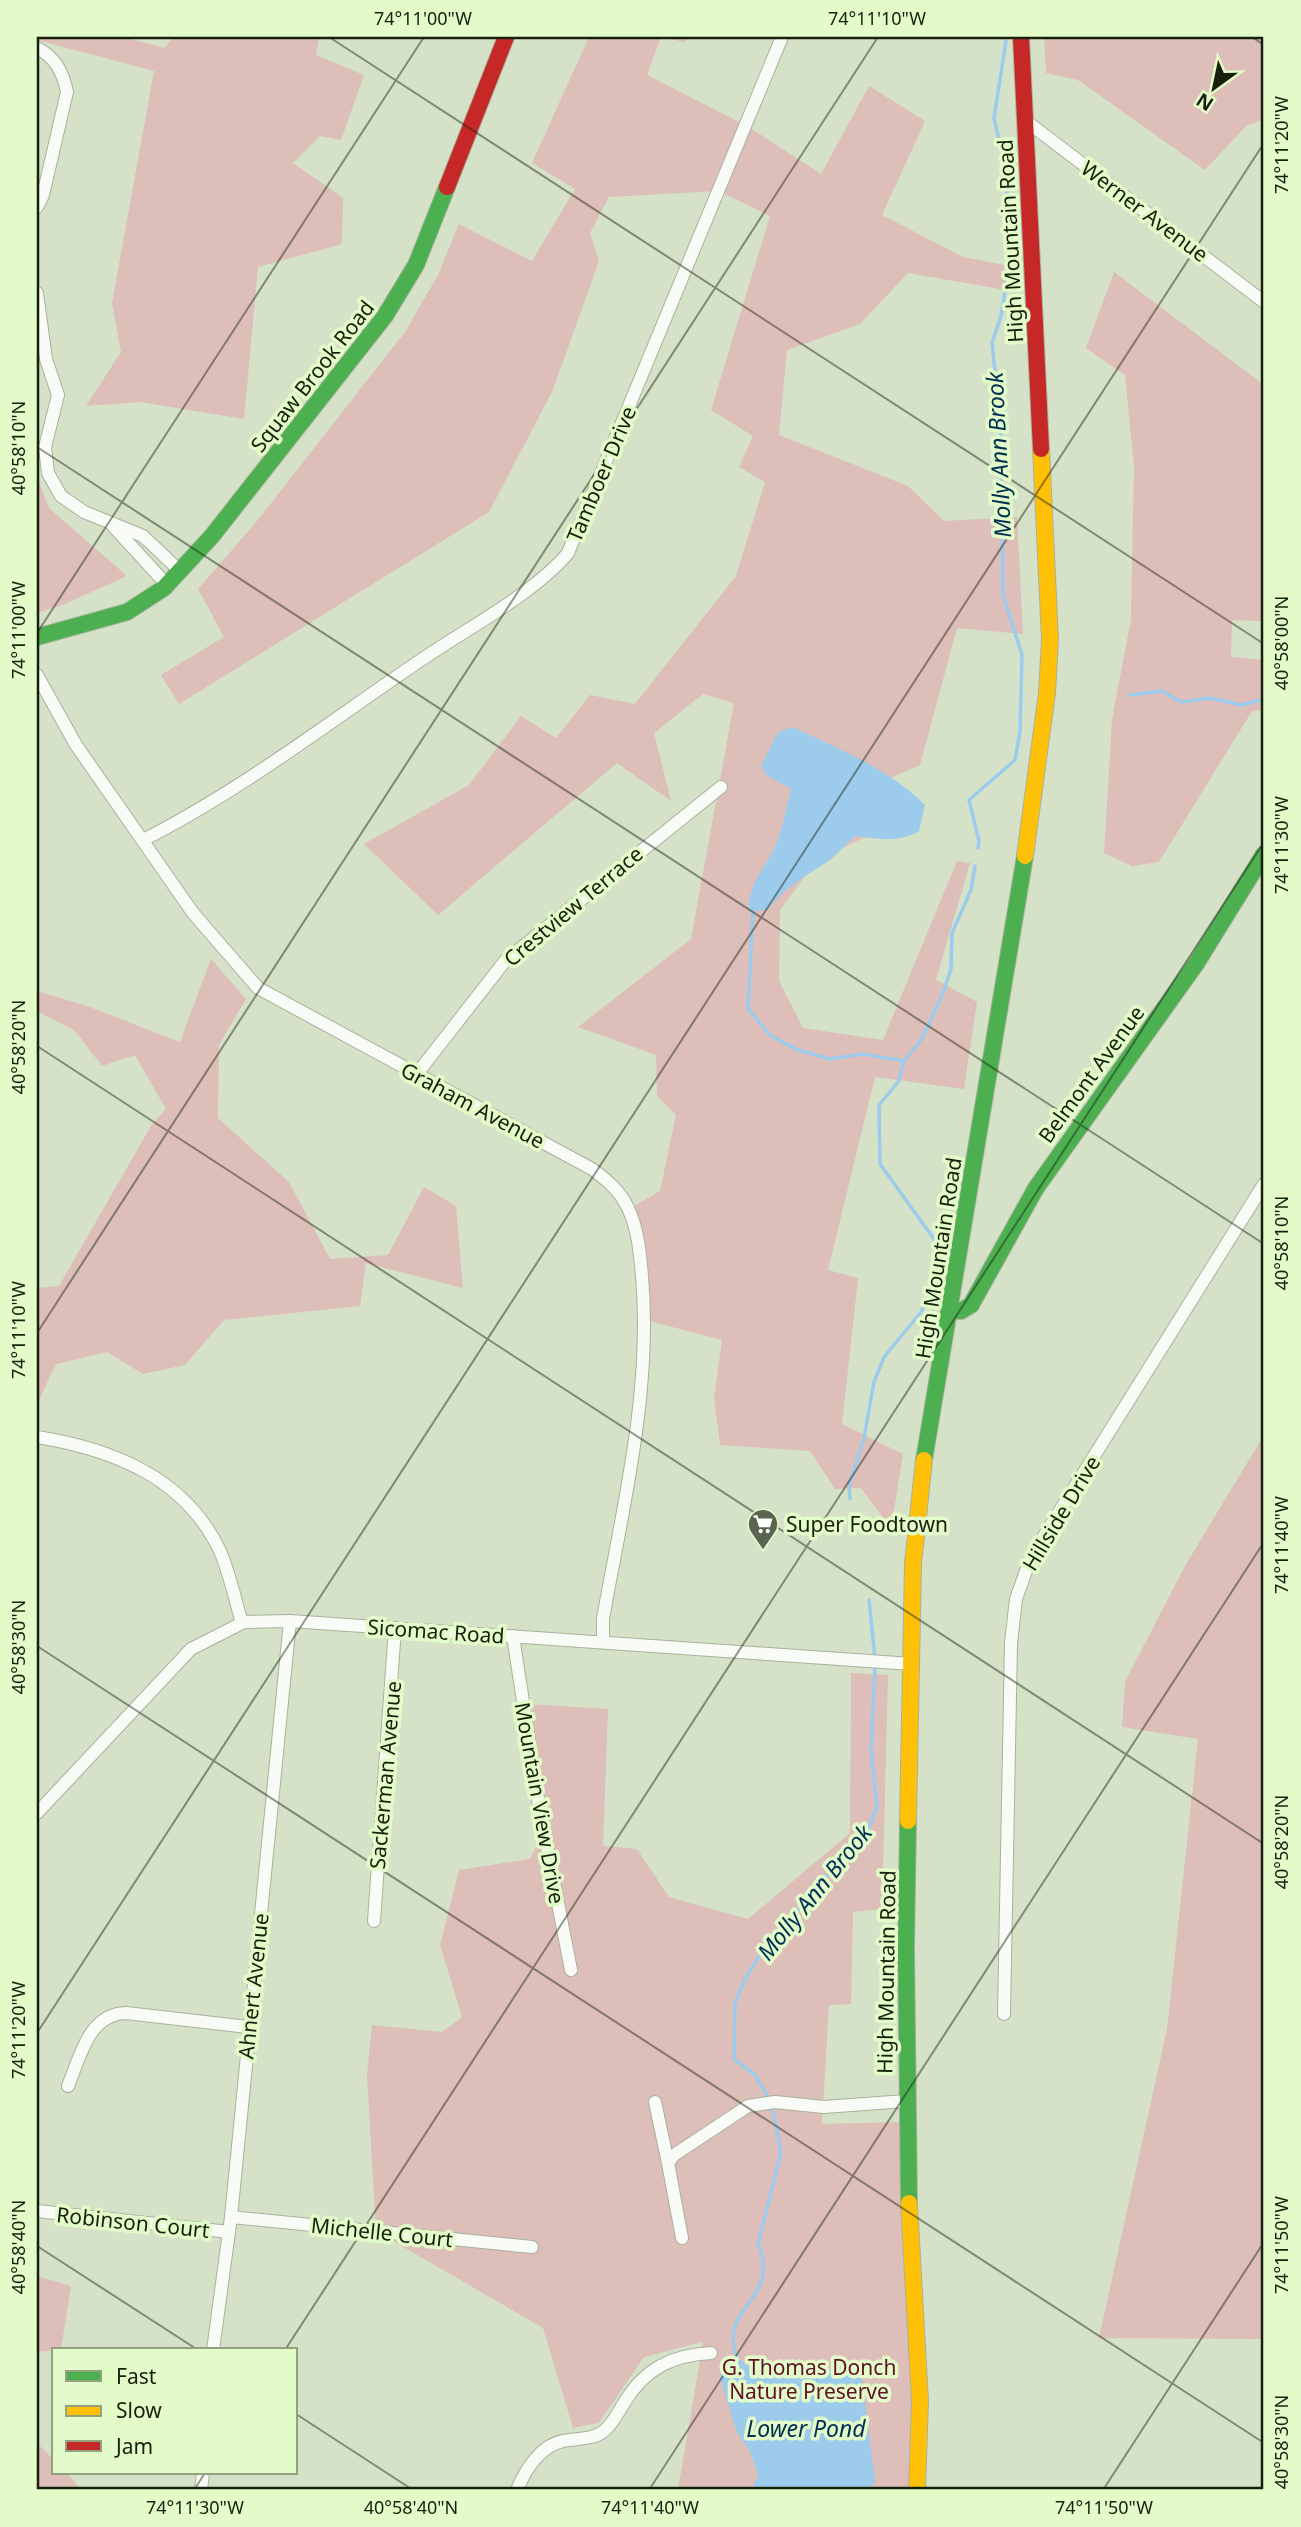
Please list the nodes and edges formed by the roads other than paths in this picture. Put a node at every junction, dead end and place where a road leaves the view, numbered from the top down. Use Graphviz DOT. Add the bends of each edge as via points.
graph roads {
  1 [pos="506,37"];
  2 [pos="782,37"];
  3 [pos="1021,37"];
  4 [pos="37,48"];
  5 [pos="1026,121"];
  6 [pos="37,207"];
  7 [pos="37,293"];
  8 [pos="1264,302"];
  9 [pos="113,526"];
  10 [pos="181,572"];
  11 [pos="167,585"];
  12 [pos="37,637"];
  13 [pos="37,675"];
  14 [pos="721,787"];
  15 [pos="143,840"];
  16 [pos="1264,854"];
  17 [pos="416,1075"];
  18 [pos="1264,1184"];
  19 [pos="951,1310"];
  20 [pos="37,1437"];
  21 [pos="290,1621"];
  22 [pos="242,1623"];
  23 [pos="395,1628"];
  24 [pos="513,1636"];
  25 [pos="603,1642"];
  26 [pos="912,1664"];
  27 [pos="37,1813"];
  28 [pos="374,1921"];
  29 [pos="571,1970"];
  30 [pos="1004,2014"];
  31 [pos="248,2027"];
  32 [pos="68,2086"];
  33 [pos="906,2101"];
  34 [pos="655,2102"];
  35 [pos="668,2163"];
  36 [pos="37,2211"];
  37 [pos="231,2217"];
  38 [pos="229,2232"];
  39 [pos="682,2238"];
  40 [pos="532,2248"];
  41 [pos="213,2348"];
  42 [pos="711,2353"];
  43 [pos="517,2490"];
  44 [pos="917,2490"];
  1 -- 10 [label="street, Squaw Brook Road" via="404,288"];
  2 -- 15 [label="street, Tamboer Drive" via="568,552 538,581 239,787"];
  3 -- 5 [label="street, High Mountain Road"];
  4 -- 6 [label="street" via="51,56 67,92"];
  5 -- 8 [label="street, Werner Avenue"];
  5 -- 19 [label="street, High Mountain Road" via="1049,611 1047,693 1029,833"];
  7 -- 9 [label="street" via="46,359 58,395 45,447 48,473 61,496"];
  9 -- 10 [label="street" via="143,536"];
  9 -- 11 [label="street"];
  10 -- 11 [label="street, Squaw Brook Road"];
  11 -- 12 [label="street, Squaw Brook Road" via="127,612"];
  13 -- 15 [label="street, Graham Avenue" via="76,745"];
  14 -- 17 [label="street, Crestview Terrace" via="505,961"];
  15 -- 17 [label="street, Graham Avenue" via="193,913 258,988"];
  16 -- 19 [label="street, Belmont Avenue" via="1196,964 1036,1188 971,1305"];
  17 -- 25 [label="street, Graham Avenue" via="593,1169 615,1187 632,1218 646,1326 643,1388 603,1619"];
  18 -- 30 [label="street, Hillside Drive" via="1031,1558 1020,1585 1011,1643"];
  19 -- 26 [label="street, High Mountain Road" via="916,1523"];
  20 -- 22 [label="street" via="115,1454 183,1500 218,1548"];
  21 -- 22 [label="street, Sicomac Road"];
  21 -- 23 [label="street, Sicomac Road"];
  21 -- 31 [label="street, Ahnert Avenue"];
  22 -- 27 [label="street, Sicomac Road" via="191,1649"];
  23 -- 24 [label="street, Sicomac Road"];
  23 -- 28 [label="street, Sackerman Avenue"];
  24 -- 25 [label="street, Sicomac Road"];
  24 -- 29 [label="street, Mountain View Drive"];
  25 -- 26 [label="street, Sicomac Road"];
  26 -- 33 [label="street, High Mountain Road"];
  31 -- 32 [label="street" via="112,2015 92,2030"];
  31 -- 37 [label="street, Ahnert Avenue"];
  33 -- 35 [label="street" via="748,2106"];
  33 -- 44 [label="street, High Mountain Road" via="920,2401"];
  34 -- 35 [label="street"];
  35 -- 39 [label="street"];
  36 -- 38 [label="street, Robinson Court"];
  37 -- 38 [label="street, Ahnert Avenue"];
  37 -- 40 [label="street, Michelle Court"];
  38 -- 41 [label="street, Ahnert Avenue"];
  42 -- 43 [label="street" via="651,2368 607,2429 596,2436 560,2441 545,2450"];
}
